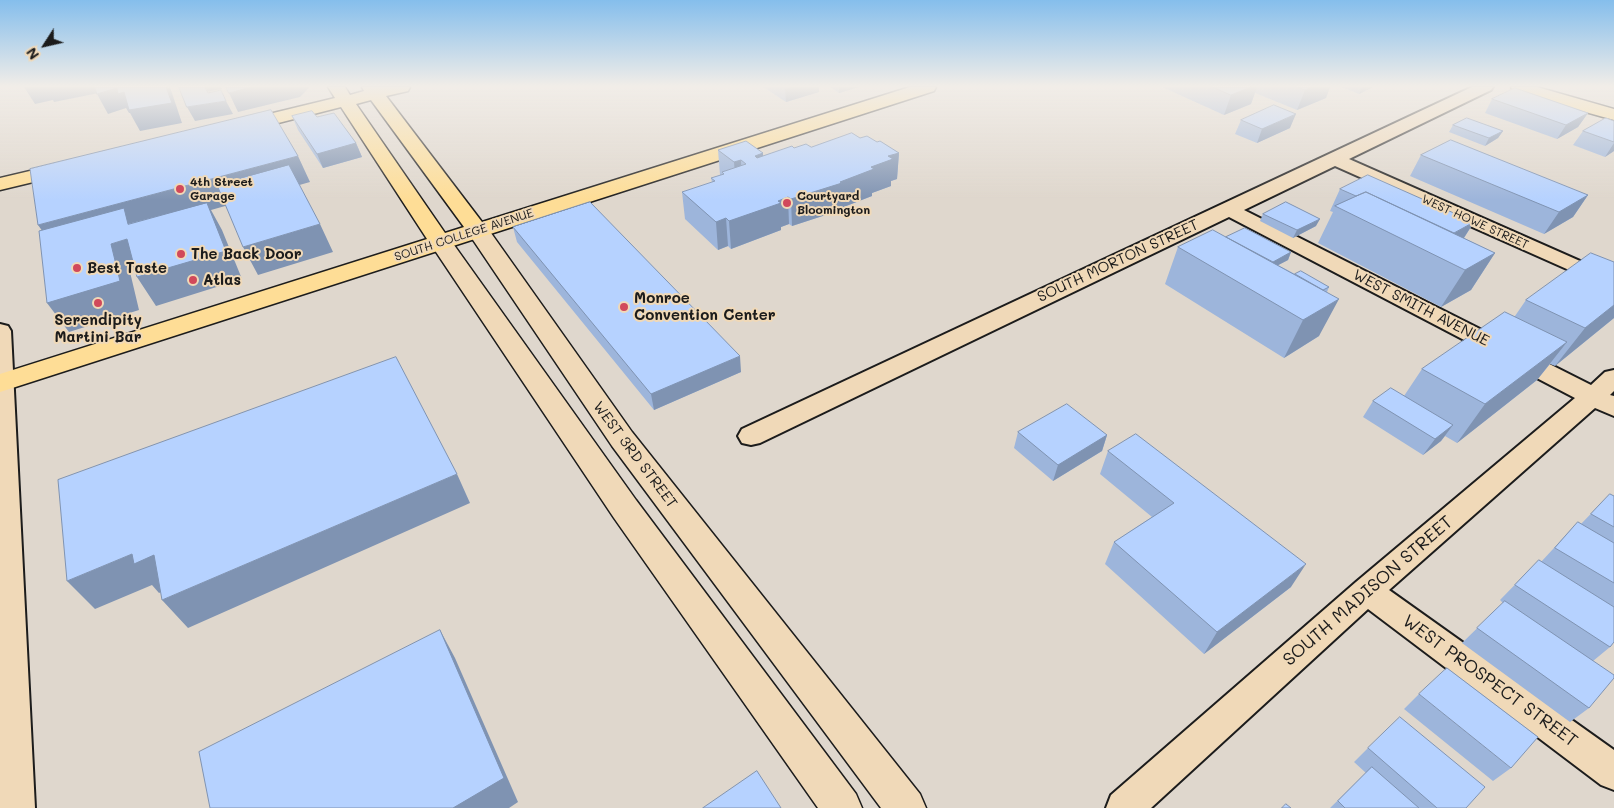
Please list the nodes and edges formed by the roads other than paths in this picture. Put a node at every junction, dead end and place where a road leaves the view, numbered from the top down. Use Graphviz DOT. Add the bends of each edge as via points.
graph roads {
  1 [pos="241,125"];
  2 [pos="361,125"];
  3 [pos="398,125"];
  4 [pos="810,125"];
  5 [pos="1408,125"];
  6 [pos="224,130"];
  7 [pos="1336,160"];
  8 [pos="90,163"];
  9 [pos="0,184"];
  10 [pos="1228,209"];
  11 [pos="478,231"];
  12 [pos="441,243"];
  13 [pos="1614,284"];
  14 [pos="0,331"];
  15 [pos="1614,378"];
  16 [pos="1,383"];
  17 [pos="1603,402"];
  18 [pos="751,436"];
  19 [pos="4,545"];
  20 [pos="1367,590"];
  21 [pos="1614,772"];
  22 [pos="17,808"];
  23 [pos="842,808"];
  24 [pos="906,808"];
  25 [pos="1124,808"];
  1 -- 6 [label="main road"];
  2 -- 12 [label="main road"];
  3 -- 11 [label="main road, WEST 3RD STREET"];
  4 -- 11 [label="main road, SOUTH COLLEGE AVENUE"];
  5 -- 7 [label="street, SOUTH MORTON STREET"];
  7 -- 10 [label="street, SOUTH MORTON STREET"];
  7 -- 13 [label="street, WEST HOWE STREET"];
  8 -- 9 [label="main road"];
  10 -- 17 [label="street, WEST SMITH AVENUE"];
  10 -- 18 [label="street, SOUTH MORTON STREET"];
  11 -- 12 [label="main road, SOUTH COLLEGE AVENUE"];
  11 -- 24 [label="street, WEST 3RD STREET" via="622,440"];
  12 -- 16 [label="main road, SOUTH COLLEGE AVENUE"];
  12 -- 23 [label="street" via="624,509"];
  14 -- 16 [label="street"];
  15 -- 17 [label="street, SOUTH MADISON STREET"];
  16 -- 19 [label="street"];
  17 -- 20 [label="street, SOUTH MADISON STREET"];
  19 -- 22 [label="street"];
  20 -- 21 [label="street, WEST PROSPECT STREET"];
  20 -- 25 [label="street, SOUTH MADISON STREET"];
}
